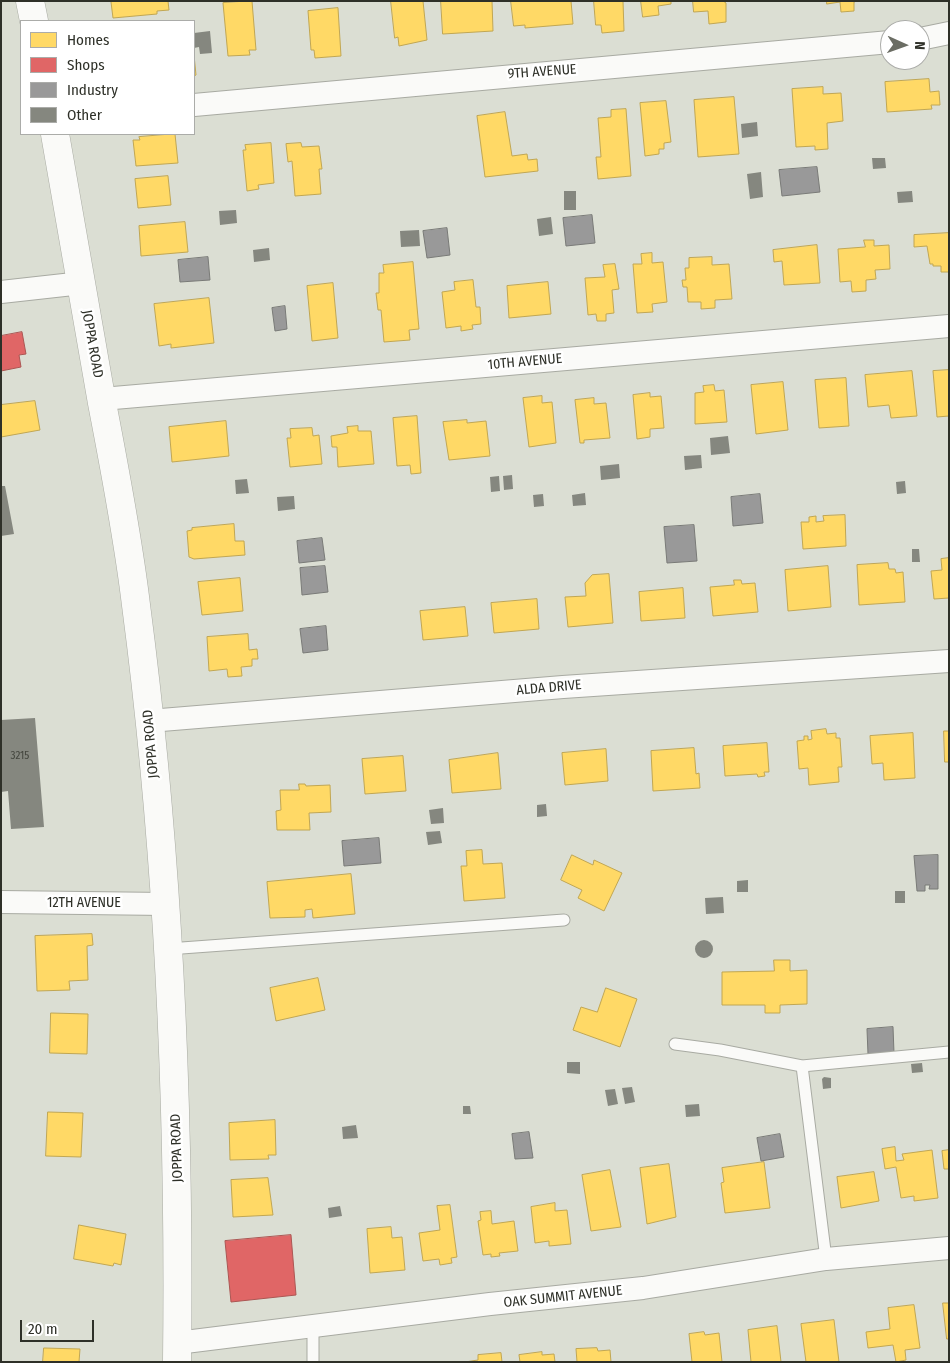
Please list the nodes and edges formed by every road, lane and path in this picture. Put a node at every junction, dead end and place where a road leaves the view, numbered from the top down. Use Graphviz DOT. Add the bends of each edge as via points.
graph roads {
  1 [pos="30,1"];
  2 [pos="34,20"];
  3 [pos="949,33"];
  4 [pos="930,36"];
  5 [pos="880,43"];
  6 [pos="195,105"];
  7 [pos="55,135"];
  8 [pos="82,284"];
  9 [pos="1,292"];
  10 [pos="949,326"];
  11 [pos="102,399"];
  12 [pos="949,661"];
  13 [pos="149,721"];
  14 [pos="1,902"];
  15 [pos="166,904"];
  16 [pos="564,920"];
  17 [pos="168,949"];
  18 [pos="674,1044"];
  19 [pos="949,1052"];
  20 [pos="802,1066"];
  21 [pos="949,1248"];
  22 [pos="826,1259"];
  23 [pos="313,1326"];
  24 [pos="177,1352"];
  25 [pos="313,1362"];
  1 -- 2 [label="main road"];
  3 -- 4 [label="street"];
  5 -- 6 [label="street, 9TH AVENUE"];
  7 -- 8 [label="main road, JOPPA ROAD"];
  8 -- 9 [label="street"];
  8 -- 11 [label="main road, JOPPA ROAD"];
  10 -- 11 [label="street, 10TH AVENUE"];
  11 -- 13 [label="main road, JOPPA ROAD" via="135,594"];
  12 -- 13 [label="street, ALDA DRIVE" via="573,686"];
  13 -- 15 [label="main road, JOPPA ROAD"];
  14 -- 15 [label="street, 12TH AVENUE"];
  15 -- 17 [label="main road, JOPPA ROAD"];
  16 -- 17 [label="lane"];
  17 -- 24 [label="main road, JOPPA ROAD" via="178,1201"];
  18 -- 20 [label="lane"];
  19 -- 20 [label="lane"];
  20 -- 22 [label="lane"];
  21 -- 22 [label="street, OAK SUMMIT AVENUE"];
  22 -- 23 [label="street, OAK SUMMIT AVENUE" via="643,1288"];
  23 -- 24 [label="street, OAK SUMMIT AVENUE"];
  23 -- 25 [label="lane"];
}
